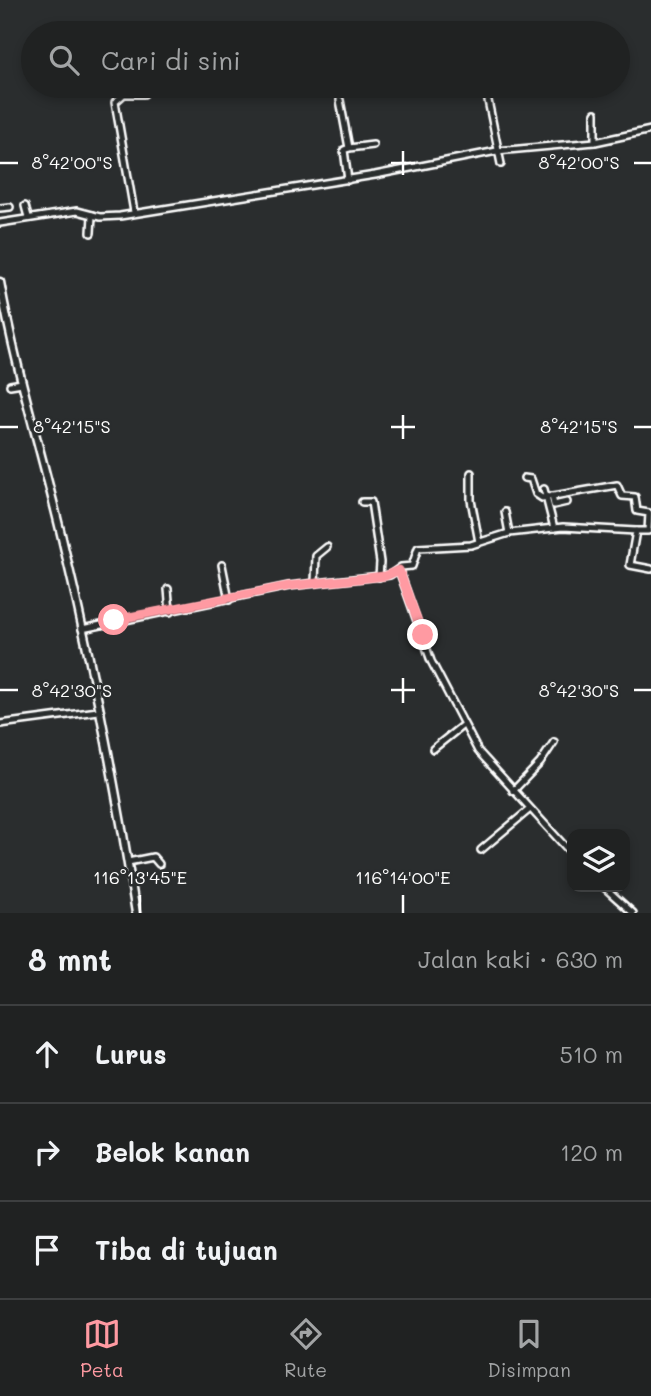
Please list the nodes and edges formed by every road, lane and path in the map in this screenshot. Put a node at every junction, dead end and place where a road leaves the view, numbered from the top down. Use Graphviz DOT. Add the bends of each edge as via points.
graph roads {
  1 [pos="120,98"];
  2 [pos="487,98"];
  3 [pos="341,100"];
  4 [pos="595,113"];
  5 [pos="651,130"];
  6 [pos="595,142"];
  7 [pos="373,145"];
  8 [pos="349,148"];
  9 [pos="498,153"];
  10 [pos="501,163"];
  11 [pos="348,180"];
  12 [pos="25,206"];
  13 [pos="10,207"];
  14 [pos="0,208"];
  15 [pos="134,212"];
  16 [pos="28,217"];
  17 [pos="91,217"];
  18 [pos="0,223"];
  19 [pos="91,233"];
  20 [pos="0,282"];
  21 [pos="22,383"];
  22 [pos="10,385"];
  23 [pos="471,473"];
  24 [pos="524,478"];
  25 [pos="544,489"];
  26 [pos="549,497"];
  27 [pos="362,502"];
  28 [pos="567,502"];
  29 [pos="505,512"];
  30 [pos="554,528"];
  31 [pos="636,531"];
  32 [pos="509,533"];
  33 [pos="479,542"];
  34 [pos="327,547"];
  35 [pos="222,565"];
  36 [pos="651,569"];
  37 [pos="399,570"];
  38 [pos="379,577"];
  39 [pos="315,583"];
  40 [pos="167,589"];
  41 [pos="229,600"];
  42 [pos="170,612"];
  43 [pos="82,629"];
  44 [pos="98,711"];
  45 [pos="0,724"];
  46 [pos="463,725"];
  47 [pos="554,742"];
  48 [pos="433,749"];
  49 [pos="513,791"];
  50 [pos="530,809"];
  51 [pos="567,849"];
  52 [pos="481,850"];
  53 [pos="128,862"];
  54 [pos="159,864"];
  55 [pos="610,892"];
  56 [pos="136,913"];
  57 [pos="633,913"];
  1 -- 15 [label="street" via="115,103"];
  2 -- 9 [label="street"];
  3 -- 8 [label="street"];
  4 -- 6 [label="street"];
  5 -- 6 [label="street"];
  6 -- 9 [label="street"];
  7 -- 8 [label="street"];
  8 -- 11 [label="street" via="344,150"];
  9 -- 10 [label="street"];
  9 -- 11 [label="street"];
  11 -- 15 [label="street"];
  12 -- 16 [label="street"];
  13 -- 14 [label="street"];
  15 -- 17 [label="street"];
  16 -- 17 [label="street" via="77,211"];
  16 -- 18 [label="street"];
  17 -- 19 [label="street"];
  20 -- 21 [label="main road"];
  21 -- 22 [label="street"];
  21 -- 43 [label="main road"];
  23 -- 33 [label="street"];
  24 -- 26 [label="street" via="531,479 537,496"];
  25 -- 26 [label="street"];
  26 -- 28 [label="street" via="554,505"];
  26 -- 30 [label="street"];
  26 -- 31 [label="street" via="617,485 622,496 635,497 637,510 650,513 648,531"];
  27 -- 38 [label="street" via="371,502"];
  29 -- 32 [label="street"];
  30 -- 31 [label="street"];
  30 -- 32 [label="street"];
  31 -- 36 [label="street" via="630,565"];
  32 -- 33 [label="street"];
  33 -- 37 [label="street" via="418,548 412,566"];
  34 -- 39 [label="street" via="316,556"];
  35 -- 41 [label="street"];
  37 -- 38 [label="street"];
  37 -- 46 [label="street" via="430,660"];
  38 -- 39 [label="street"];
  39 -- 41 [label="street"];
  40 -- 42 [label="street"];
  41 -- 42 [label="street"];
  42 -- 43 [label="street"];
  43 -- 44 [label="main road"];
  44 -- 45 [label="street"];
  44 -- 53 [label="main road"];
  46 -- 48 [label="street"];
  46 -- 49 [label="street" via="481,755"];
  47 -- 49 [label="street"];
  49 -- 50 [label="street"];
  50 -- 51 [label="street"];
  50 -- 52 [label="street"];
  53 -- 54 [label="street" via="153,857"];
  53 -- 56 [label="main road"];
  55 -- 57 [label="street"];
}
